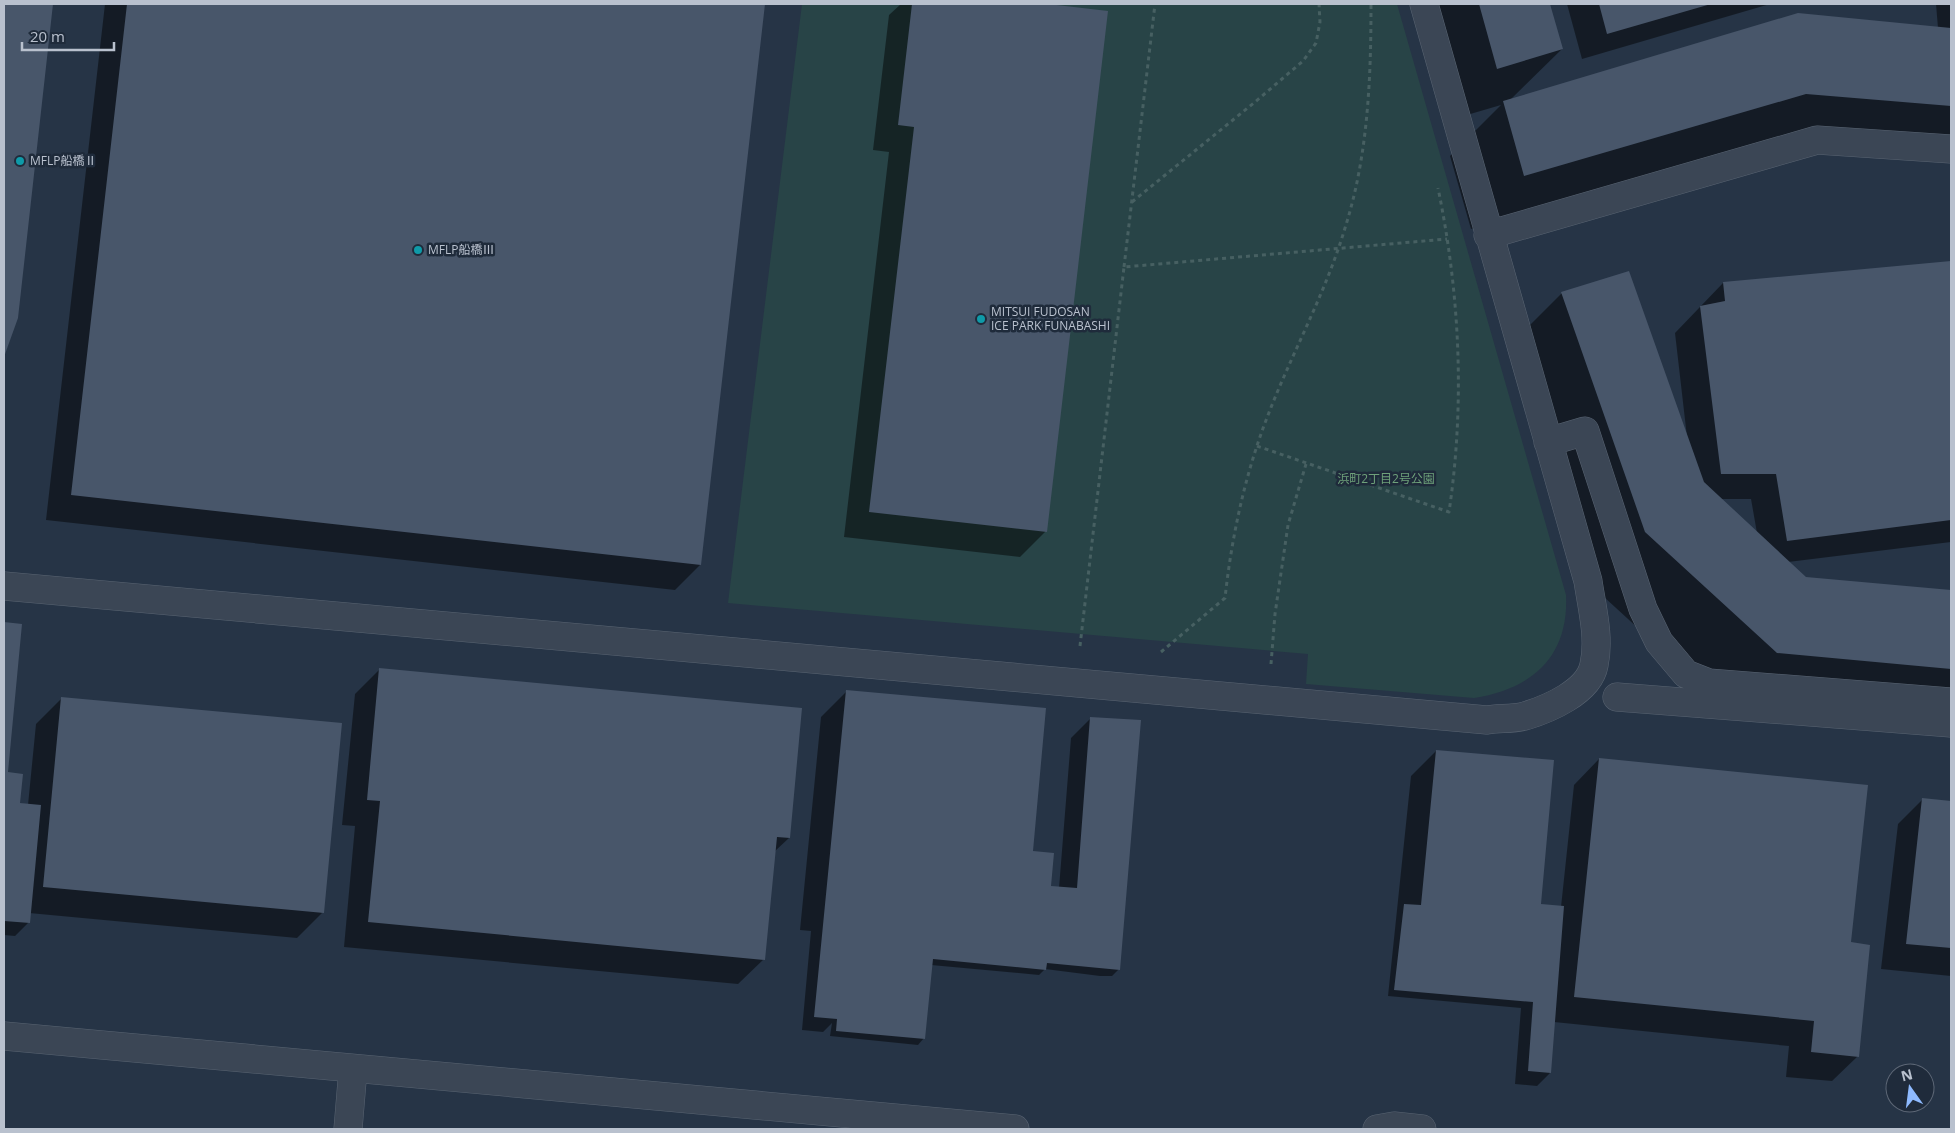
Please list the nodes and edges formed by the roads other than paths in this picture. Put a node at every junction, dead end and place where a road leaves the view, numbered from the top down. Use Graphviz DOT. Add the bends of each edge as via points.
graph roads {
  1 [pos="1424,4"];
  2 [pos="1951,149"];
  3 [pos="1488,235"];
  4 [pos="1548,442"];
  5 [pos="4,586"];
  6 [pos="1617,697"];
  7 [pos="1951,702"];
  8 [pos="1951,724"];
  9 [pos="4,1036"];
  10 [pos="354,1069"];
  11 [pos="348,1129"];
  12 [pos="1015,1129"];
  13 [pos="1377,1129"];
  14 [pos="1422,1129"];
  1 -- 3 [label="street"];
  2 -- 3 [label="street" via="1817,140"];
  3 -- 4 [label="street"];
  4 -- 5 [label="street" via="1588,581 1596,631 1594,667 1579,690 1554,705 1524,716 1486,720"];
  4 -- 7 [label="street" via="1586,431 1644,609 1659,642 1686,674 1709,683"];
  6 -- 8 [label="street"];
  9 -- 10 [label="street"];
  10 -- 11 [label="street"];
  10 -- 12 [label="street"];
  13 -- 14 [label="street" via="1394,1126"];
}
